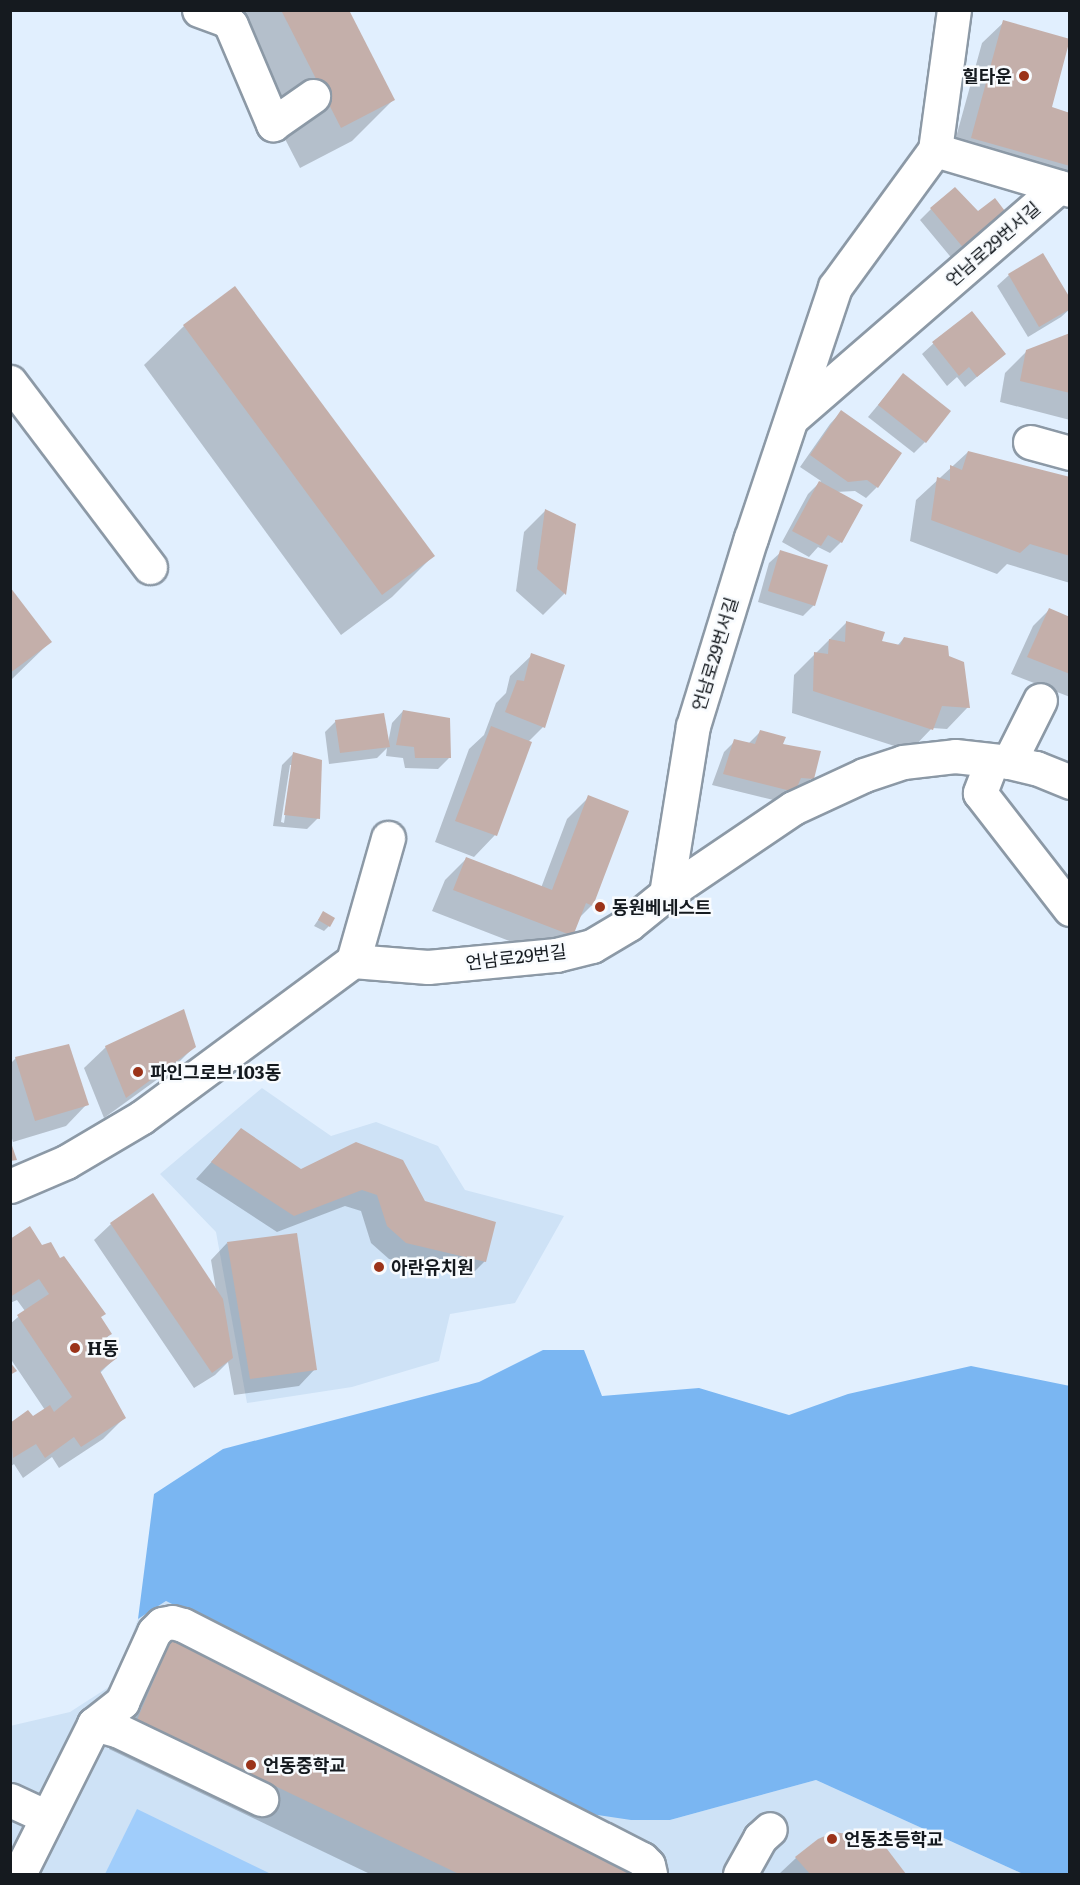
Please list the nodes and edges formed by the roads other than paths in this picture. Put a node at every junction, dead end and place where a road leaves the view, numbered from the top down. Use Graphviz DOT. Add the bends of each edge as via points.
graph roads {
  1 [pos="199,10"];
  2 [pos="954,10"];
  3 [pos="313,96"];
  4 [pos="935,150"];
  5 [pos="1064,188"];
  6 [pos="10,382"];
  7 [pos="790,419"];
  8 [pos="1030,442"];
  9 [pos="1070,453"];
  10 [pos="150,567"];
  11 [pos="1040,700"];
  12 [pos="1001,761"];
  13 [pos="1070,782"];
  14 [pos="388,838"];
  15 [pos="666,894"];
  16 [pos="1070,909"];
  17 [pos="353,961"];
  18 [pos="10,1186"];
  19 [pos="94,1724"];
  20 [pos="261,1799"];
  21 [pos="10,1800"];
  22 [pos="47,1817"];
  23 [pos="770,1828"];
  24 [pos="748,1870"];
  25 [pos="19,1875"];
  26 [pos="650,1875"];
  1 -- 3 [label="street" via="231,25 273,124"];
  2 -- 4 [label="street, 언남로29번서길"];
  4 -- 5 [label="street, 언남로29번서길"];
  4 -- 7 [label="street, 언남로29번서길" via="835,287"];
  5 -- 7 [label="street, 언남로29번서길"];
  6 -- 10 [label="street"];
  7 -- 15 [label="street, 언남로29번서길" via="693,726"];
  8 -- 9 [label="street"];
  11 -- 12 [label="street"];
  12 -- 13 [label="street, 언남로29번길" via="1036,768"];
  12 -- 15 [label="street, 언남로29번길" via="955,756 903,762 864,775 793,808"];
  12 -- 16 [label="street" via="980,794"];
  14 -- 17 [label="street"];
  15 -- 17 [label="street, 언남로29번길" via="629,924 592,946 556,955 428,967"];
  17 -- 18 [label="street" via="142,1117 66,1162"];
  19 -- 20 [label="street" via="117,1730"];
  19 -- 22 [label="street"];
  19 -- 26 [label="street" via="122,1702 154,1632 162,1624 172,1622 642,1859"];
  21 -- 22 [label="street"];
  22 -- 25 [label="street"];
  23 -- 24 [label="street" via="760,1838"];
}
